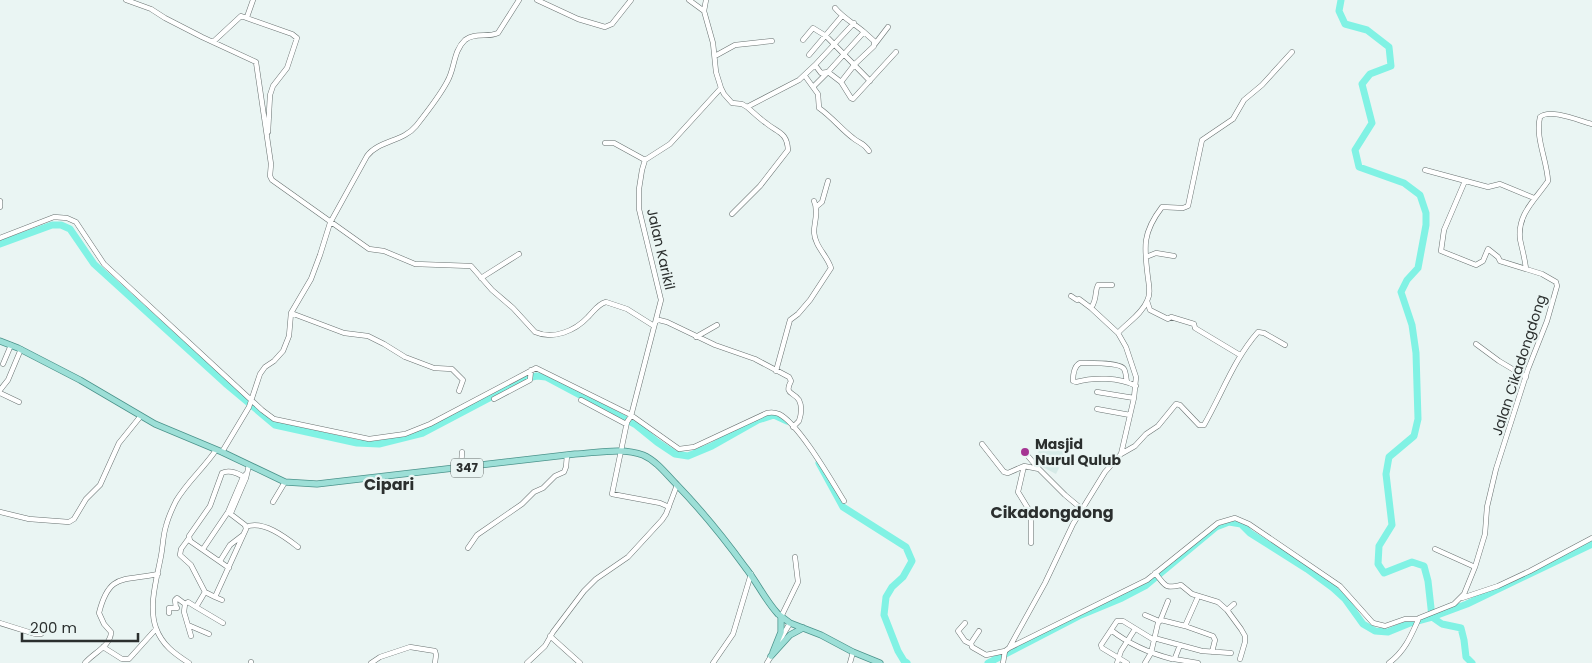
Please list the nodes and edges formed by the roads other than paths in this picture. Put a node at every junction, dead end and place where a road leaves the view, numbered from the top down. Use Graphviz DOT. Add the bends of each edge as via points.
graph roads {
  1 [pos="126,0"];
  2 [pos="253,0"];
  3 [pos="519,0"];
  4 [pos="537,0"];
  5 [pos="631,0"];
  6 [pos="689,0"];
  7 [pos="706,0"];
  8 [pos="835,8"];
  9 [pos="704,11"];
  10 [pos="842,16"];
  11 [pos="247,17"];
  12 [pos="854,22"];
  13 [pos="888,27"];
  14 [pos="864,32"];
  15 [pos="826,36"];
  16 [pos="803,40"];
  17 [pos="772,41"];
  18 [pos="213,42"];
  19 [pos="834,44"];
  20 [pos="875,44"];
  21 [pos="896,52"];
  22 [pos="1292,52"];
  23 [pos="809,55"];
  24 [pos="715,56"];
  25 [pos="844,56"];
  26 [pos="855,64"];
  27 [pos="815,65"];
  28 [pos="828,72"];
  29 [pos="805,76"];
  30 [pos="870,81"];
  31 [pos="841,82"];
  32 [pos="813,87"];
  33 [pos="721,88"];
  34 [pos="747,107"];
  35 [pos="1592,124"];
  36 [pos="267,138"];
  37 [pos="605,144"];
  38 [pos="869,151"];
  39 [pos="646,160"];
  40 [pos="1425,170"];
  41 [pos="828,181"];
  42 [pos="1465,181"];
  43 [pos="1534,198"];
  44 [pos="0,201"];
  45 [pos="814,201"];
  46 [pos="0,207"];
  47 [pos="816,207"];
  48 [pos="732,214"];
  49 [pos="331,222"];
  50 [pos="0,238"];
  51 [pos="519,254"];
  52 [pos="1174,256"];
  53 [pos="1146,257"];
  54 [pos="1526,269"];
  55 [pos="481,278"];
  56 [pos="1112,285"];
  57 [pos="1071,296"];
  58 [pos="1147,301"];
  59 [pos="1092,308"];
  60 [pos="291,313"];
  61 [pos="655,323"];
  62 [pos="717,325"];
  63 [pos="1118,333"];
  64 [pos="696,337"];
  65 [pos="0,341"];
  66 [pos="1476,344"];
  67 [pos="11,345"];
  68 [pos="1286,345"];
  69 [pos="21,349"];
  70 [pos="1240,356"];
  71 [pos="2,364"];
  72 [pos="14,367"];
  73 [pos="531,370"];
  74 [pos="776,371"];
  75 [pos="1526,377"];
  76 [pos="1127,382"];
  77 [pos="1136,386"];
  78 [pos="459,391"];
  79 [pos="0,392"];
  80 [pos="1097,392"];
  81 [pos="1134,398"];
  82 [pos="494,399"];
  83 [pos="581,400"];
  84 [pos="19,402"];
  85 [pos="250,402"];
  86 [pos="1097,409"];
  87 [pos="1130,414"];
  88 [pos="631,416"];
  89 [pos="140,417"];
  90 [pos="626,423"];
  91 [pos="793,426"];
  92 [pos="982,444"];
  93 [pos="219,451"];
  94 [pos="462,452"];
  95 [pos="622,452"];
  96 [pos="1121,454"];
  97 [pos="567,455"];
  98 [pos="1027,455"];
  99 [pos="249,465"];
  100 [pos="1024,466"];
  101 [pos="460,468"];
  102 [pos="1039,469"];
  103 [pos="245,476"];
  104 [pos="285,482"];
  105 [pos="677,486"];
  106 [pos="844,501"];
  107 [pos="273,502"];
  108 [pos="669,507"];
  109 [pos="1083,510"];
  110 [pos="0,512"];
  111 [pos="229,513"];
  112 [pos="246,527"];
  113 [pos="244,535"];
  114 [pos="188,538"];
  115 [pos="1592,538"];
  116 [pos="1031,543"];
  117 [pos="298,547"];
  118 [pos="468,548"];
  119 [pos="203,549"];
  120 [pos="1435,549"];
  121 [pos="795,557"];
  122 [pos="220,561"];
  123 [pos="1475,567"];
  124 [pos="229,568"];
  125 [pos="158,574"];
  126 [pos="751,574"];
  127 [pos="1157,575"];
  128 [pos="205,592"];
  129 [pos="215,598"];
  130 [pos="1197,599"];
  131 [pos="1461,599"];
  132 [pos="222,600"];
  133 [pos="1168,601"];
  134 [pos="1234,604"];
  135 [pos="184,606"];
  136 [pos="196,607"];
  137 [pos="176,608"];
  138 [pos="1227,610"];
  139 [pos="169,613"];
  140 [pos="1145,615"];
  141 [pos="781,617"];
  142 [pos="1418,620"];
  143 [pos="1159,621"];
  144 [pos="790,622"];
  145 [pos="0,623"];
  146 [pos="223,623"];
  147 [pos="965,623"];
  148 [pos="188,625"];
  149 [pos="1185,626"];
  150 [pos="803,628"];
  151 [pos="156,629"];
  152 [pos="1135,629"];
  153 [pos="1111,630"];
  154 [pos="979,631"];
  155 [pos="41,634"];
  156 [pos="209,634"];
  157 [pos="191,636"];
  158 [pos="550,636"];
  159 [pos="1154,639"];
  160 [pos="1126,642"];
  161 [pos="971,644"];
  162 [pos="1180,645"];
  163 [pos="103,647"];
  164 [pos="852,652"];
  165 [pos="1006,652"];
  166 [pos="1212,652"];
  167 [pos="1151,653"];
  168 [pos="1231,653"];
  169 [pos="118,656"];
  170 [pos="771,656"];
  171 [pos="1174,659"];
  172 [pos="1240,659"];
  173 [pos="1118,661"];
  174 [pos="86,662"];
  175 [pos="93,663"];
  176 [pos="115,663"];
  177 [pos="189,663"];
  178 [pos="371,663"];
  179 [pos="435,663"];
  180 [pos="527,663"];
  181 [pos="580,663"];
  182 [pos="713,663"];
  183 [pos="767,663"];
  184 [pos="850,663"];
  185 [pos="880,663"];
  186 [pos="1003,663"];
  187 [pos="1127,663"];
  188 [pos="1145,663"];
  189 [pos="1198,663"];
  190 [pos="1389,663"];
  1 -- 18 [label="street"];
  2 -- 11 [label="street"];
  3 -- 49 [label="street" via="498,33 474,36 461,45 447,82 415,128 371,151"];
  4 -- 5 [label="street" via="578,19 607,27"];
  6 -- 9 [label="street"];
  7 -- 9 [label="street"];
  8 -- 10 [label="street"];
  9 -- 24 [label="street"];
  10 -- 12 [label="street"];
  10 -- 15 [label="street"];
  11 -- 18 [label="street" via="238,18"];
  11 -- 36 [label="street" via="297,38 287,68 272,86"];
  12 -- 14 [label="street"];
  12 -- 19 [label="street"];
  13 -- 20 [label="street"];
  14 -- 20 [label="street"];
  14 -- 25 [label="street"];
  15 -- 16 [label="street" via="813,28"];
  15 -- 19 [label="street"];
  15 -- 23 [label="street"];
  17 -- 24 [label="street" via="735,45"];
  18 -- 36 [label="street" via="256,62"];
  19 -- 25 [label="street"];
  19 -- 27 [label="street"];
  20 -- 26 [label="street"];
  21 -- 30 [label="street"];
  22 -- 53 [label="street" via="1260,88 1244,100 1233,119 1202,140 1188,206 1164,206 1160,209 1145,241"];
  24 -- 33 [label="street"];
  25 -- 26 [label="street"];
  25 -- 28 [label="street"];
  26 -- 30 [label="street"];
  26 -- 31 [label="street"];
  27 -- 28 [label="street" via="822,73"];
  27 -- 29 [label="street"];
  28 -- 31 [label="street"];
  28 -- 32 [label="street"];
  29 -- 32 [label="street"];
  29 -- 34 [label="street"];
  30 -- 31 [label="street" via="853,99"];
  32 -- 38 [label="street" via="818,94 819,108"];
  33 -- 34 [label="street" via="732,103"];
  33 -- 39 [label="street" via="670,144"];
  34 -- 48 [label="street" via="781,133 787,140 788,150 760,186"];
  35 -- 43 [label="street" via="1555,114 1546,113 1540,117 1540,143 1548,181"];
  36 -- 49 [label="street" via="272,180"];
  37 -- 39 [label="street" via="614,143"];
  39 -- 61 [label="street, Jalan Karikil" via="640,179 638,204 661,300"];
  40 -- 42 [label="street"];
  41 -- 47 [label="street" via="822,202"];
  42 -- 43 [label="street" via="1491,188 1500,184"];
  42 -- 54 [label="street" via="1444,230 1442,251 1476,265 1483,261 1489,250 1500,261"];
  43 -- 54 [label="street" via="1520,226"];
  44 -- 46 [label="street"];
  45 -- 47 [label="street"];
  47 -- 74 [label="street" via="816,243 831,268 810,300 790,320"];
  49 -- 55 [label="street" via="369,249 384,251 415,264 469,265"];
  49 -- 60 [label="street" via="311,279"];
  50 -- 85 [label="street" via="52,218 76,222 104,264"];
  51 -- 55 [label="street"];
  52 -- 53 [label="street" via="1156,253"];
  53 -- 58 [label="street"];
  54 -- 75 [label="street, Jalan Cikadongdong" via="1557,284"];
  55 -- 61 [label="street" via="535,332 563,333 606,302"];
  56 -- 59 [label="street" via="1098,285"];
  57 -- 59 [label="street"];
  58 -- 63 [label="street"];
  58 -- 70 [label="street" via="1150,310 1168,319 1171,317 1194,324"];
  59 -- 63 [label="street"];
  60 -- 78 [label="street" via="344,333 368,336 405,358 434,368 452,368 463,380"];
  60 -- 85 [label="street" via="289,336 283,351 260,374"];
  61 -- 64 [label="street" via="659,320 666,322"];
  61 -- 88 [label="street, Jalan Karikil"];
  62 -- 64 [label="street"];
  63 -- 77 [label="street" via="1133,365"];
  64 -- 74 [label="street" via="755,359"];
  65 -- 67 [label="main road, 347"];
  66 -- 75 [label="street"];
  67 -- 69 [label="main road, 347"];
  67 -- 71 [label="street"];
  68 -- 70 [label="street" via="1259,331"];
  69 -- 72 [label="street"];
  69 -- 89 [label="main road, 347"];
  70 -- 96 [label="street" via="1203,426 1176,404 1158,426"];
  71 -- 72 [label="street"];
  72 -- 79 [label="street"];
  73 -- 82 [label="street" via="531,378"];
  73 -- 85 [label="street" via="417,430 372,439 274,419"];
  73 -- 88 [label="street" via="536,368"];
  74 -- 91 [label="street" via="790,378 788,389 800,403 800,421"];
  75 -- 123 [label="street, Jalan Cikadongdong" via="1496,469 1487,507 1485,534"];
  76 -- 76 [label="street" via="1089,378 1076,382 1073,377 1080,363 1114,364 1124,369"];
  76 -- 77 [label="street"];
  77 -- 81 [label="street"];
  79 -- 84 [label="street"];
  80 -- 81 [label="street"];
  81 -- 87 [label="street"];
  83 -- 90 [label="street"];
  85 -- 93 [label="street"];
  86 -- 87 [label="street"];
  87 -- 96 [label="street"];
  88 -- 90 [label="street, Jalan Karikil"];
  88 -- 91 [label="street" via="681,449 694,447 771,412"];
  89 -- 93 [label="main road, 347"];
  89 -- 110 [label="street" via="119,443 100,486 86,499 74,519 69,522 29,519"];
  90 -- 95 [label="street"];
  91 -- 106 [label="street"];
  92 -- 100 [label="street" via="1006,473"];
  93 -- 99 [label="main road, 347"];
  93 -- 125 [label="street" via="175,503 166,526"];
  94 -- 101 [label="street"];
  95 -- 97 [label="main road, 347"];
  95 -- 105 [label="main road, 347" via="634,452 651,459"];
  95 -- 108 [label="street" via="612,495 658,502"];
  96 -- 109 [label="street" via="1105,472"];
  97 -- 101 [label="main road, 347"];
  97 -- 118 [label="street" via="564,472 477,535"];
  98 -- 102 [label="street"];
  99 -- 103 [label="street"];
  99 -- 104 [label="main road, 347"];
  100 -- 102 [label="street"];
  100 -- 116 [label="street" via="1018,492 1029,510"];
  101 -- 104 [label="main road, 347" via="317,484"];
  102 -- 109 [label="street"];
  103 -- 111 [label="street"];
  103 -- 114 [label="street" via="229,471 222,473 210,506"];
  104 -- 107 [label="street"];
  105 -- 108 [label="street"];
  105 -- 126 [label="main road, 347" via="725,539"];
  108 -- 158 [label="street" via="662,520 628,558 584,591"];
  109 -- 165 [label="street"];
  111 -- 112 [label="street"];
  111 -- 119 [label="street"];
  112 -- 113 [label="street"];
  112 -- 117 [label="street" via="274,531"];
  113 -- 122 [label="street" via="230,545"];
  113 -- 124 [label="street"];
  114 -- 119 [label="street"];
  114 -- 128 [label="street" via="180,555 192,565"];
  115 -- 131 [label="street" via="1498,586"];
  119 -- 122 [label="street"];
  120 -- 123 [label="street"];
  121 -- 141 [label="street" via="798,582"];
  122 -- 124 [label="street"];
  123 -- 131 [label="street, Jalan Cikadongdong"];
  124 -- 129 [label="street"];
  125 -- 151 [label="street" via="152,617"];
  125 -- 163 [label="street" via="121,580 109,587 99,613 111,634"];
  126 -- 141 [label="main road, 347"];
  126 -- 182 [label="street" via="733,634"];
  127 -- 138 [label="street" via="1168,587 1181,585 1192,594 1218,602"];
  127 -- 142 [label="street" via="1218,523 1236,518 1340,586 1373,623 1386,626 1405,619"];
  127 -- 165 [label="street"];
  128 -- 129 [label="street"];
  128 -- 136 [label="street"];
  129 -- 132 [label="street"];
  130 -- 149 [label="street"];
  131 -- 142 [label="street"];
  133 -- 143 [label="street"];
  134 -- 138 [label="street"];
  135 -- 136 [label="street" via="188,602"];
  135 -- 137 [label="street"];
  135 -- 137 [label="street" via="177,598"];
  135 -- 148 [label="street"];
  136 -- 146 [label="street"];
  137 -- 139 [label="street" via="169,608"];
  138 -- 172 [label="street" via="1245,636"];
  140 -- 143 [label="street"];
  141 -- 144 [label="main road, 347"];
  141 -- 170 [label="main road" via="780,632"];
  142 -- 190 [label="street" via="1407,644"];
  143 -- 149 [label="street"];
  143 -- 159 [label="street"];
  144 -- 150 [label="main road, 347"];
  144 -- 170 [label="street"];
  145 -- 155 [label="street"];
  147 -- 161 [label="street" via="958,631"];
  148 -- 156 [label="street"];
  148 -- 157 [label="street"];
  149 -- 166 [label="street" via="1214,637"];
  150 -- 164 [label="main road, 347"];
  150 -- 170 [label="main road" via="790,635"];
  151 -- 169 [label="street" via="129,659"];
  151 -- 177 [label="street" via="169,648"];
  152 -- 153 [label="street" via="1118,620"];
  152 -- 159 [label="street"];
  152 -- 160 [label="street"];
  153 -- 160 [label="street"];
  153 -- 173 [label="street" via="1101,646"];
  154 -- 161 [label="street"];
  158 -- 180 [label="street"];
  158 -- 181 [label="street"];
  159 -- 162 [label="street"];
  159 -- 167 [label="street"];
  160 -- 167 [label="street"];
  160 -- 173 [label="street"];
  161 -- 165 [label="street" via="986,655"];
  162 -- 166 [label="street"];
  162 -- 171 [label="street"];
  163 -- 169 [label="street"];
  163 -- 174 [label="street"];
  164 -- 184 [label="street"];
  164 -- 185 [label="main road, 347"];
  165 -- 186 [label="street"];
  166 -- 168 [label="street"];
  167 -- 171 [label="street"];
  167 -- 188 [label="street"];
  169 -- 176 [label="street"];
  170 -- 183 [label="street"];
  171 -- 189 [label="street"];
  173 -- 187 [label="street"];
  174 -- 175 [label="street"];
  178 -- 179 [label="street" via="410,647 435,651"];
}
